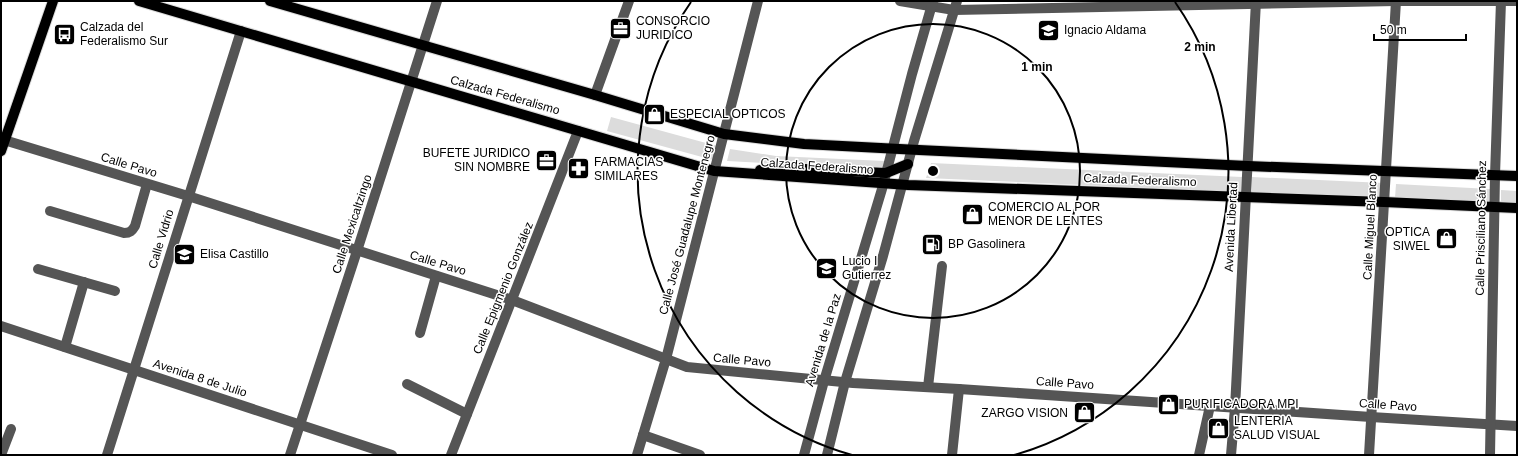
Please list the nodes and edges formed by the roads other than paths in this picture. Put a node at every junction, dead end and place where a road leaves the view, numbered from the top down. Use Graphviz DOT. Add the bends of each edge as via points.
graph roads {
  1 [pos="53,1"];
  2 [pos="139,1"];
  3 [pos="270,1"];
  4 [pos="437,1"];
  5 [pos="629,1"];
  6 [pos="758,1"];
  7 [pos="900,1"];
  8 [pos="1396,1"];
  9 [pos="1501,1"];
  10 [pos="1517,2"];
  11 [pos="1256,3"];
  12 [pos="933,4"];
  13 [pos="955,6"];
  14 [pos="241,31"];
  15 [pos="423,45"];
  16 [pos="412,82"];
  17 [pos="595,95"];
  18 [pos="578,130"];
  19 [pos="724,134"];
  20 [pos="3,140"];
  21 [pos="892,149"];
  22 [pos="912,150"];
  23 [pos="1,151"];
  24 [pos="908,164"];
  25 [pos="1248,166"];
  26 [pos="714,171"];
  27 [pos="1386,171"];
  28 [pos="726,172"];
  29 [pos="886,173"];
  30 [pos="1495,175"];
  31 [pos="1517,176"];
  32 [pos="147,184"];
  33 [pos="883,184"];
  34 [pos="902,185"];
  35 [pos="188,196"];
  36 [pos="1246,197"];
  37 [pos="1384,202"];
  38 [pos="1494,207"];
  39 [pos="1517,208"];
  40 [pos="50,211"];
  41 [pos="358,251"];
  42 [pos="942,266"];
  43 [pos="38,269"];
  44 [pos="436,276"];
  45 [pos="84,282"];
  46 [pos="115,291"];
  47 [pos="512,300"];
  48 [pos="1,326"];
  49 [pos="420,333"];
  50 [pos="65,347"];
  51 [pos="666,359"];
  52 [pos="134,370"];
  53 [pos="824,381"];
  54 [pos="845,382"];
  55 [pos="407,384"];
  56 [pos="928,387"];
  57 [pos="959,389"];
  58 [pos="1210,406"];
  59 [pos="1235,408"];
  60 [pos="467,414"];
  61 [pos="1371,417"];
  62 [pos="1490,424"];
  63 [pos="300,425"];
  64 [pos="1517,426"];
  65 [pos="11,429"];
  66 [pos="643,435"];
  67 [pos="1,455"];
  68 [pos="107,455"];
  69 [pos="290,455"];
  70 [pos="392,455"];
  71 [pos="451,455"];
  72 [pos="637,455"];
  73 [pos="700,455"];
  74 [pos="804,455"];
  75 [pos="828,455"];
  76 [pos="952,455"];
  77 [pos="1200,455"];
  78 [pos="1231,455"];
  79 [pos="1369,455"];
  80 [pos="1490,455"];
  1 -- 20 [label="main road"];
  2 -- 14 [label="main road, Calzada Federalismo"];
  3 -- 15 [label="main road, Calzada Federalismo"];
  4 -- 15 [label="street, Calle Mexicaltzingo"];
  5 -- 17 [label="street"];
  6 -- 19 [label="street, Calle José Guadalupe Montenegro"];
  7 -- 12 [label="street"];
  8 -- 9 [label="street"];
  8 -- 11 [label="street"];
  8 -- 27 [label="street, Calle Miguel Blanco"];
  9 -- 10 [label="street"];
  9 -- 30 [label="street, Calle Prisciliano Sánchez"];
  11 -- 13 [label="street"];
  11 -- 25 [label="street, Avenida Libertad"];
  12 -- 13 [label="street"];
  12 -- 21 [label="street, Avenida de la Paz"];
  13 -- 22 [label="street"];
  14 -- 16 [label="main road, Calzada Federalismo"];
  14 -- 35 [label="street, Calle Vidrio"];
  15 -- 16 [label="street, Calle Mexicaltzingo"];
  15 -- 17 [label="main road, Calzada Federalismo"];
  16 -- 18 [label="main road, Calzada Federalismo"];
  16 -- 41 [label="street, Calle Mexicaltzingo"];
  17 -- 19 [label="main road, Calzada Federalismo"];
  18 -- 26 [label="main road, Calzada Federalismo"];
  18 -- 47 [label="street, Calle Epigmenio González"];
  19 -- 21 [label="main road, Calzada Federalismo" via="804,144"];
  19 -- 26 [label="street, Calle José Guadalupe Montenegro"];
  20 -- 23 [label="main road"];
  20 -- 32 [label="street, Calle Pavo"];
  21 -- 22 [label="main road, Calzada Federalismo"];
  21 -- 29 [label="street, Avenida de la Paz"];
  22 -- 24 [label="street"];
  22 -- 25 [label="main road, Calzada Federalismo"];
  24 -- 29 [label="main road"];
  24 -- 34 [label="street"];
  25 -- 27 [label="main road, Calzada Federalismo"];
  25 -- 36 [label="street, Avenida Libertad"];
  26 -- 28 [label="main road, Calzada Federalismo"];
  26 -- 51 [label="street, Calle José Guadalupe Montenegro"];
  27 -- 30 [label="main road, Calzada Federalismo"];
  27 -- 37 [label="street, Calle Miguel Blanco"];
  28 -- 29 [label="main road" via="784,168"];
  28 -- 33 [label="main road, Calzada Federalismo"];
  29 -- 33 [label="street, Avenida de la Paz"];
  30 -- 31 [label="main road, Calzada Federalismo"];
  30 -- 38 [label="street, Calle Prisciliano Sánchez"];
  32 -- 35 [label="street, Calle Pavo"];
  32 -- 40 [label="street" via="135,226 129,233"];
  33 -- 34 [label="main road, Calzada Federalismo"];
  33 -- 53 [label="street, Avenida de la Paz"];
  34 -- 36 [label="main road, Calzada Federalismo"];
  34 -- 54 [label="street"];
  35 -- 41 [label="street, Calle Pavo"];
  35 -- 52 [label="street, Calle Vidrio"];
  36 -- 37 [label="main road, Calzada Federalismo"];
  36 -- 59 [label="street, Avenida Libertad"];
  37 -- 38 [label="main road, Calzada Federalismo"];
  37 -- 61 [label="street, Calle Miguel Blanco"];
  38 -- 39 [label="main road, Calzada Federalismo"];
  38 -- 62 [label="street, Calle Prisciliano Sánchez"];
  41 -- 44 [label="street, Calle Pavo"];
  41 -- 63 [label="street, Calle Mexicaltzingo"];
  42 -- 56 [label="street"];
  43 -- 45 [label="street"];
  44 -- 47 [label="street, Calle Pavo"];
  44 -- 49 [label="street"];
  45 -- 46 [label="street"];
  45 -- 50 [label="street"];
  47 -- 51 [label="street, Calle Pavo"];
  47 -- 60 [label="street, Calle Epigmenio González"];
  48 -- 50 [label="street, Avenida 8 de Julio"];
  50 -- 52 [label="street, Avenida 8 de Julio"];
  51 -- 53 [label="street, Calle Pavo" via="700,369"];
  51 -- 66 [label="street, Calle José Guadalupe Montenegro"];
  52 -- 63 [label="street, Avenida 8 de Julio"];
  52 -- 68 [label="street, Calle Vidrio"];
  53 -- 54 [label="street, Calle Pavo"];
  53 -- 74 [label="street, Avenida de la Paz"];
  54 -- 56 [label="street, Calle Pavo"];
  54 -- 75 [label="street"];
  55 -- 60 [label="street"];
  56 -- 57 [label="street, Calle Pavo"];
  57 -- 58 [label="street, Calle Pavo"];
  57 -- 76 [label="street"];
  58 -- 59 [label="street, Calle Pavo"];
  58 -- 77 [label="street"];
  59 -- 61 [label="street, Calle Pavo"];
  59 -- 78 [label="street, Avenida Libertad"];
  60 -- 71 [label="street, Calle Epigmenio González"];
  61 -- 62 [label="street, Calle Pavo"];
  61 -- 79 [label="street, Calle Miguel Blanco"];
  62 -- 64 [label="street, Calle Pavo"];
  62 -- 80 [label="street, Calle Prisciliano Sánchez"];
  63 -- 69 [label="street, Calle Mexicaltzingo"];
  63 -- 70 [label="street, Avenida 8 de Julio"];
  65 -- 67 [label="street"];
  66 -- 72 [label="street, Calle José Guadalupe Montenegro"];
  66 -- 73 [label="street"];
}
